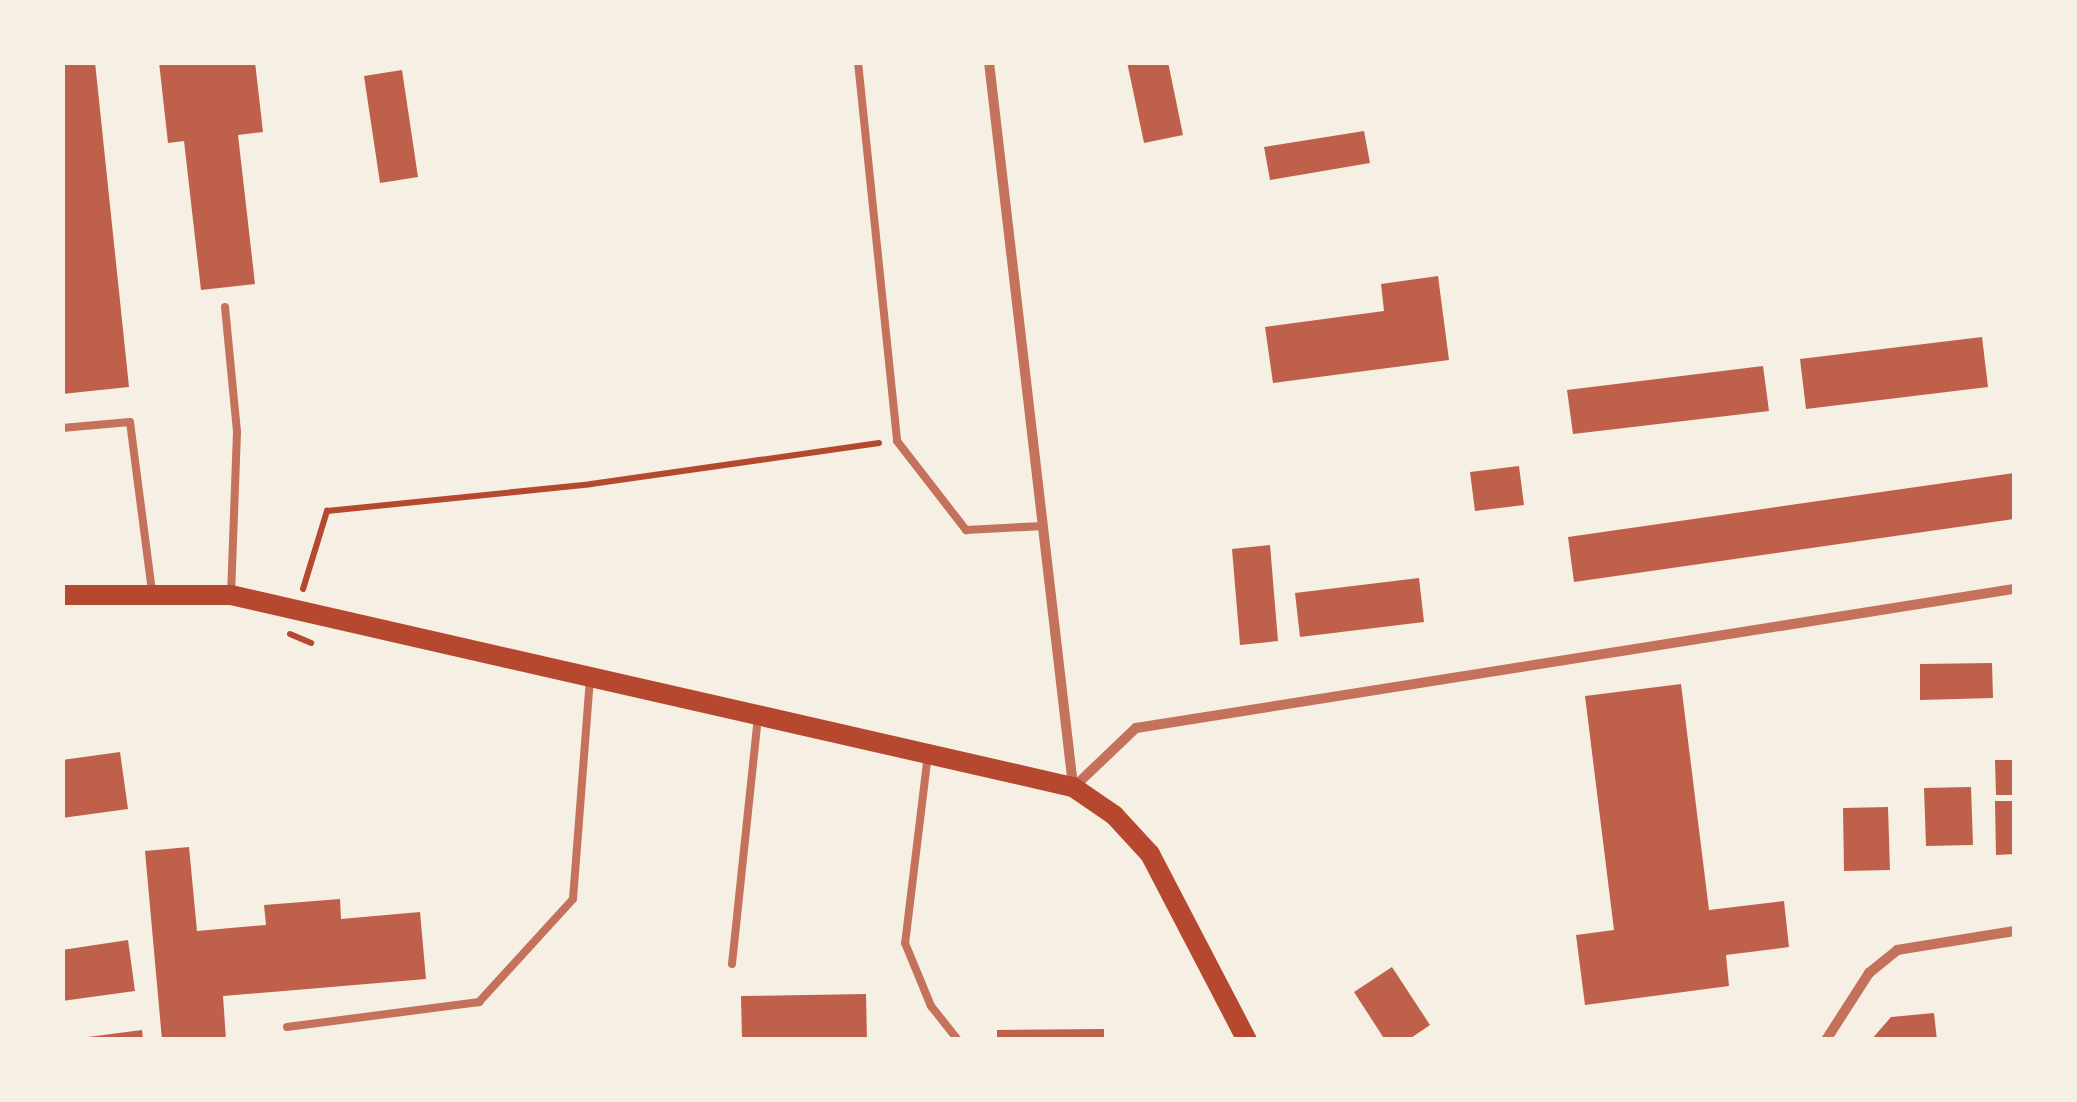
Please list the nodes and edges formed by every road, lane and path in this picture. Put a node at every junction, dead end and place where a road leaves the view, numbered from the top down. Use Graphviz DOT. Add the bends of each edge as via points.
graph roads {
  1 [pos="858,62"];
  2 [pos="989,62"];
  3 [pos="224,306"];
  4 [pos="62,428"];
  5 [pos="896,441"];
  6 [pos="1042,526"];
  7 [pos="2014,589"];
  8 [pos="152,590"];
  9 [pos="62,595"];
  10 [pos="231,595"];
  11 [pos="298,609"];
  12 [pos="324,646"];
  13 [pos="590,677"];
  14 [pos="758,715"];
  15 [pos="928,754"];
  16 [pos="1073,787"];
  17 [pos="2014,931"];
  18 [pos="732,964"];
  19 [pos="287,1027"];
  20 [pos="958,1040"];
  21 [pos="1247,1040"];
  22 [pos="1826,1040"];
  1 -- 5 [label="lane"];
  2 -- 6 [label="street"];
  3 -- 10 [label="lane" via="237,432"];
  4 -- 8 [label="lane" via="130,422"];
  5 -- 6 [label="lane" via="966,530"];
  5 -- 11 [label="path" via="592,484 327,511"];
  6 -- 16 [label="street"];
  7 -- 16 [label="street" via="1136,728"];
  8 -- 9 [label="main road"];
  8 -- 10 [label="main road"];
  10 -- 11 [label="main road"];
  11 -- 12 [label="path" via="288,639"];
  11 -- 13 [label="main road"];
  13 -- 14 [label="main road"];
  13 -- 19 [label="lane" via="572,899 479,1002"];
  14 -- 15 [label="main road"];
  14 -- 18 [label="lane"];
  15 -- 16 [label="main road"];
  15 -- 20 [label="lane" via="905,943 931,1006"];
  16 -- 21 [label="main road" via="1114,815 1150,854"];
  17 -- 22 [label="street" via="1897,950 1869,973"];
}
